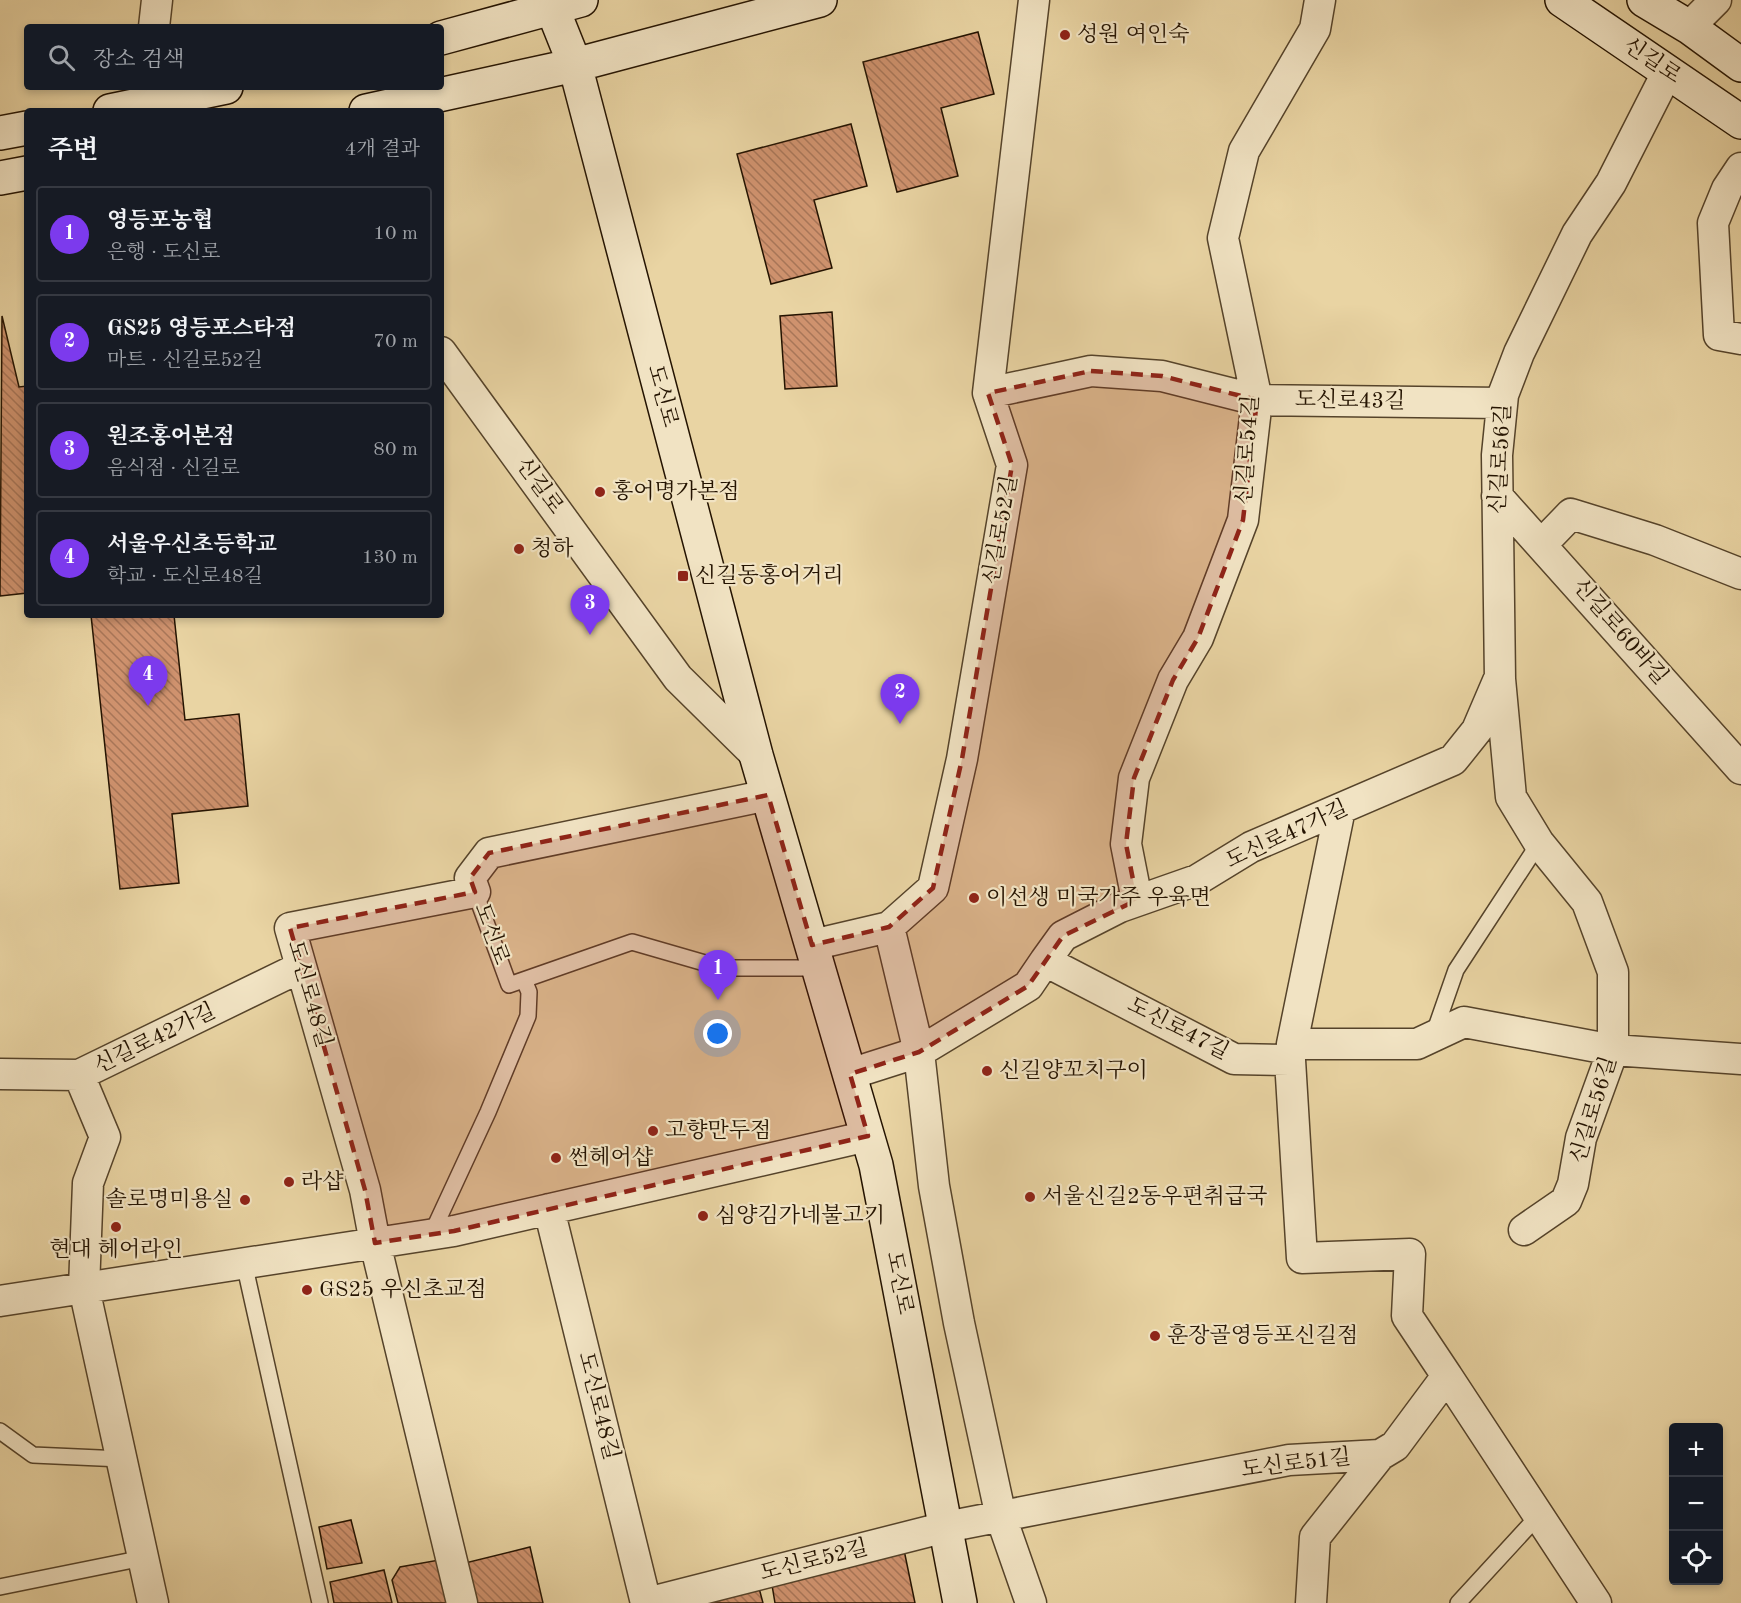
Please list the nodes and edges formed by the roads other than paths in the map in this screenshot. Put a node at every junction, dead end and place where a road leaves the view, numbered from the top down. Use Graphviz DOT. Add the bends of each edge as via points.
graph roads {
  1 [pos="157,0"];
  2 [pos="820,0"];
  3 [pos="1034,0"];
  4 [pos="1320,0"];
  5 [pos="1562,0"];
  6 [pos="1644,0"];
  7 [pos="1716,0"];
  8 [pos="561,3"];
  9 [pos="154,24"];
  10 [pos="1689,27"];
  11 [pos="444,37"];
  12 [pos="575,65"];
  13 [pos="1741,65"];
  14 [pos="1668,71"];
  15 [pos="196,90"];
  16 [pos="147,95"];
  17 [pos="117,108"];
  18 [pos="380,108"];
  19 [pos="1741,122"];
  20 [pos="24,129"];
  21 [pos="0,133"];
  22 [pos="1741,168"];
  23 [pos="24,173"];
  24 [pos="0,178"];
  25 [pos="1730,337"];
  26 [pos="444,356"];
  27 [pos="988,393"];
  28 [pos="1257,400"];
  29 [pos="1502,403"];
  30 [pos="1497,496"];
  31 [pos="1542,544"];
  32 [pos="1741,574"];
  33 [pos="1500,679"];
  34 [pos="756,755"];
  35 [pos="1741,769"];
  36 [pos="768,795"];
  37 [pos="1340,809"];
  38 [pos="1539,843"];
  39 [pos="475,892"];
  40 [pos="1137,900"];
  41 [pos="889,927"];
  42 [pos="815,957"];
  43 [pos="1045,961"];
  44 [pos="302,967"];
  45 [pos="524,980"];
  46 [pos="1432,1037"];
  47 [pos="1612,1050"];
  48 [pos="919,1052"];
  49 [pos="1741,1059"];
  50 [pos="0,1074"];
  51 [pos="850,1074"];
  52 [pos="79,1075"];
  53 [pos="868,1136"];
  54 [pos="549,1209"];
  55 [pos="1524,1230"];
  56 [pos="430,1235"];
  57 [pos="375,1243"];
  58 [pos="244,1263"];
  59 [pos="84,1288"];
  60 [pos="0,1301"];
  61 [pos="1447,1376"];
  62 [pos="0,1431"];
  63 [pos="1380,1455"];
  64 [pos="122,1459"];
  65 [pos="1001,1516"];
  66 [pos="1538,1516"];
  67 [pos="946,1527"];
  68 [pos="143,1558"];
  69 [pos="0,1587"];
  70 [pos="153,1603"];
  71 [pos="320,1603"];
  72 [pos="462,1603"];
  73 [pos="647,1603"];
  74 [pos="960,1603"];
  75 [pos="1031,1603"];
  76 [pos="1311,1603"];
  77 [pos="1458,1603"];
  78 [pos="1596,1603"];
  1 -- 9 [label="street"];
  2 -- 12 [label="main road"];
  3 -- 27 [label="street, 신길로52길"];
  4 -- 28 [label="street, 신길로54길" via="1316,29 1244,151 1223,238"];
  5 -- 14 [label="main road, 신길로"];
  6 -- 10 [label="main road, 신길로"];
  7 -- 10 [label="street"];
  8 -- 11 [label="main road"];
  8 -- 12 [label="main road, 도신로"];
  10 -- 13 [label="main road, 신길로"];
  12 -- 18 [label="main road"];
  12 -- 34 [label="main road, 도신로"];
  14 -- 19 [label="main road, 신길로"];
  14 -- 29 [label="street, 신길로56길" via="1611,183 1576,234 1519,353"];
  15 -- 16 [label="main road"];
  16 -- 17 [label="main road"];
  20 -- 21 [label="main road"];
  22 -- 25 [label="street" via="1713,223"];
  23 -- 24 [label="main road"];
  26 -- 34 [label="street, 신길로" via="678,678"];
  27 -- 28 [label="street, 도신로43길" via="1091,371 1162,376"];
  27 -- 41 [label="street, 신길로52길" via="1012,465 962,759 933,888"];
  28 -- 29 [label="street, 도신로43길"];
  28 -- 40 [label="street, 신길로54길" via="1243,520 1198,638 1173,680 1134,778 1126,844"];
  29 -- 30 [label="street, 신길로56길"];
  30 -- 31 [label="street, 신길로60바길"];
  30 -- 33 [label="street, 신길로56길"];
  31 -- 32 [label="street" via="1570,514 1655,540"];
  31 -- 35 [label="street, 신길로60바길"];
  33 -- 37 [label="street, 도신로47가길" via="1477,730 1453,760"];
  33 -- 38 [label="street, 신길로56길" via="1511,797"];
  34 -- 36 [label="main road, 도신로"];
  36 -- 39 [label="street, 도신로" via="489,853 470,878"];
  36 -- 42 [label="main road, 도신로"];
  37 -- 40 [label="street, 도신로47가길" via="1251,847 1197,880"];
  37 -- 46 [label="street" via="1292,1044 1417,1044"];
  38 -- 46 [label="lane" via="1456,970"];
  38 -- 47 [label="street, 신길로56길" via="1587,902 1613,972"];
  39 -- 44 [label="street, 도신로48길" via="290,928"];
  39 -- 45 [label="lane, 도신로" via="509,985"];
  40 -- 43 [label="street, 도신로47가길" via="1063,936"];
  41 -- 42 [label="street, 신길로52길"];
  41 -- 48 [label="street"];
  42 -- 45 [label="lane, 도신로" via="722,968 632,942"];
  42 -- 51 [label="main road, 도신로"];
  43 -- 48 [label="street" via="1028,986"];
  43 -- 61 [label="street, 도신로47길" via="1234,1059 1290,1060 1302,1258 1410,1254 1407,1316"];
  44 -- 52 [label="street, 신길로42가길"];
  44 -- 57 [label="street, 도신로48길" via="365,1190"];
  45 -- 56 [label="lane" via="529,992 528,1016"];
  46 -- 47 [label="street" via="1464,1022"];
  47 -- 49 [label="street"];
  47 -- 55 [label="street, 신길로56길" via="1581,1138 1566,1201"];
  48 -- 51 [label="street"];
  48 -- 65 [label="street" via="934,1186"];
  50 -- 52 [label="street, 신길로42가길"];
  51 -- 53 [label="main road, 도신로"];
  52 -- 59 [label="street" via="105,1137 88,1183"];
  53 -- 54 [label="street"];
  53 -- 67 [label="main road, 도신로"];
  54 -- 56 [label="street"];
  54 -- 73 [label="street, 도신로48길"];
  56 -- 57 [label="street"];
  57 -- 58 [label="street"];
  57 -- 72 [label="street, 도신로48길"];
  58 -- 59 [label="street"];
  58 -- 71 [label="lane"];
  59 -- 60 [label="street"];
  59 -- 64 [label="street"];
  61 -- 63 [label="street, 도신로51길" via="1395,1446"];
  61 -- 66 [label="street"];
  62 -- 64 [label="lane" via="33,1455"];
  63 -- 65 [label="street, 도신로51길" via="1289,1460"];
  63 -- 76 [label="street" via="1315,1537"];
  64 -- 68 [label="street"];
  65 -- 67 [label="street, 도신로51길"];
  65 -- 75 [label="street"];
  66 -- 77 [label="lane"];
  66 -- 78 [label="street"];
  67 -- 73 [label="street, 도신로52길"];
  67 -- 74 [label="main road, 도신로"];
  68 -- 69 [label="lane"];
  68 -- 70 [label="street"];
}
